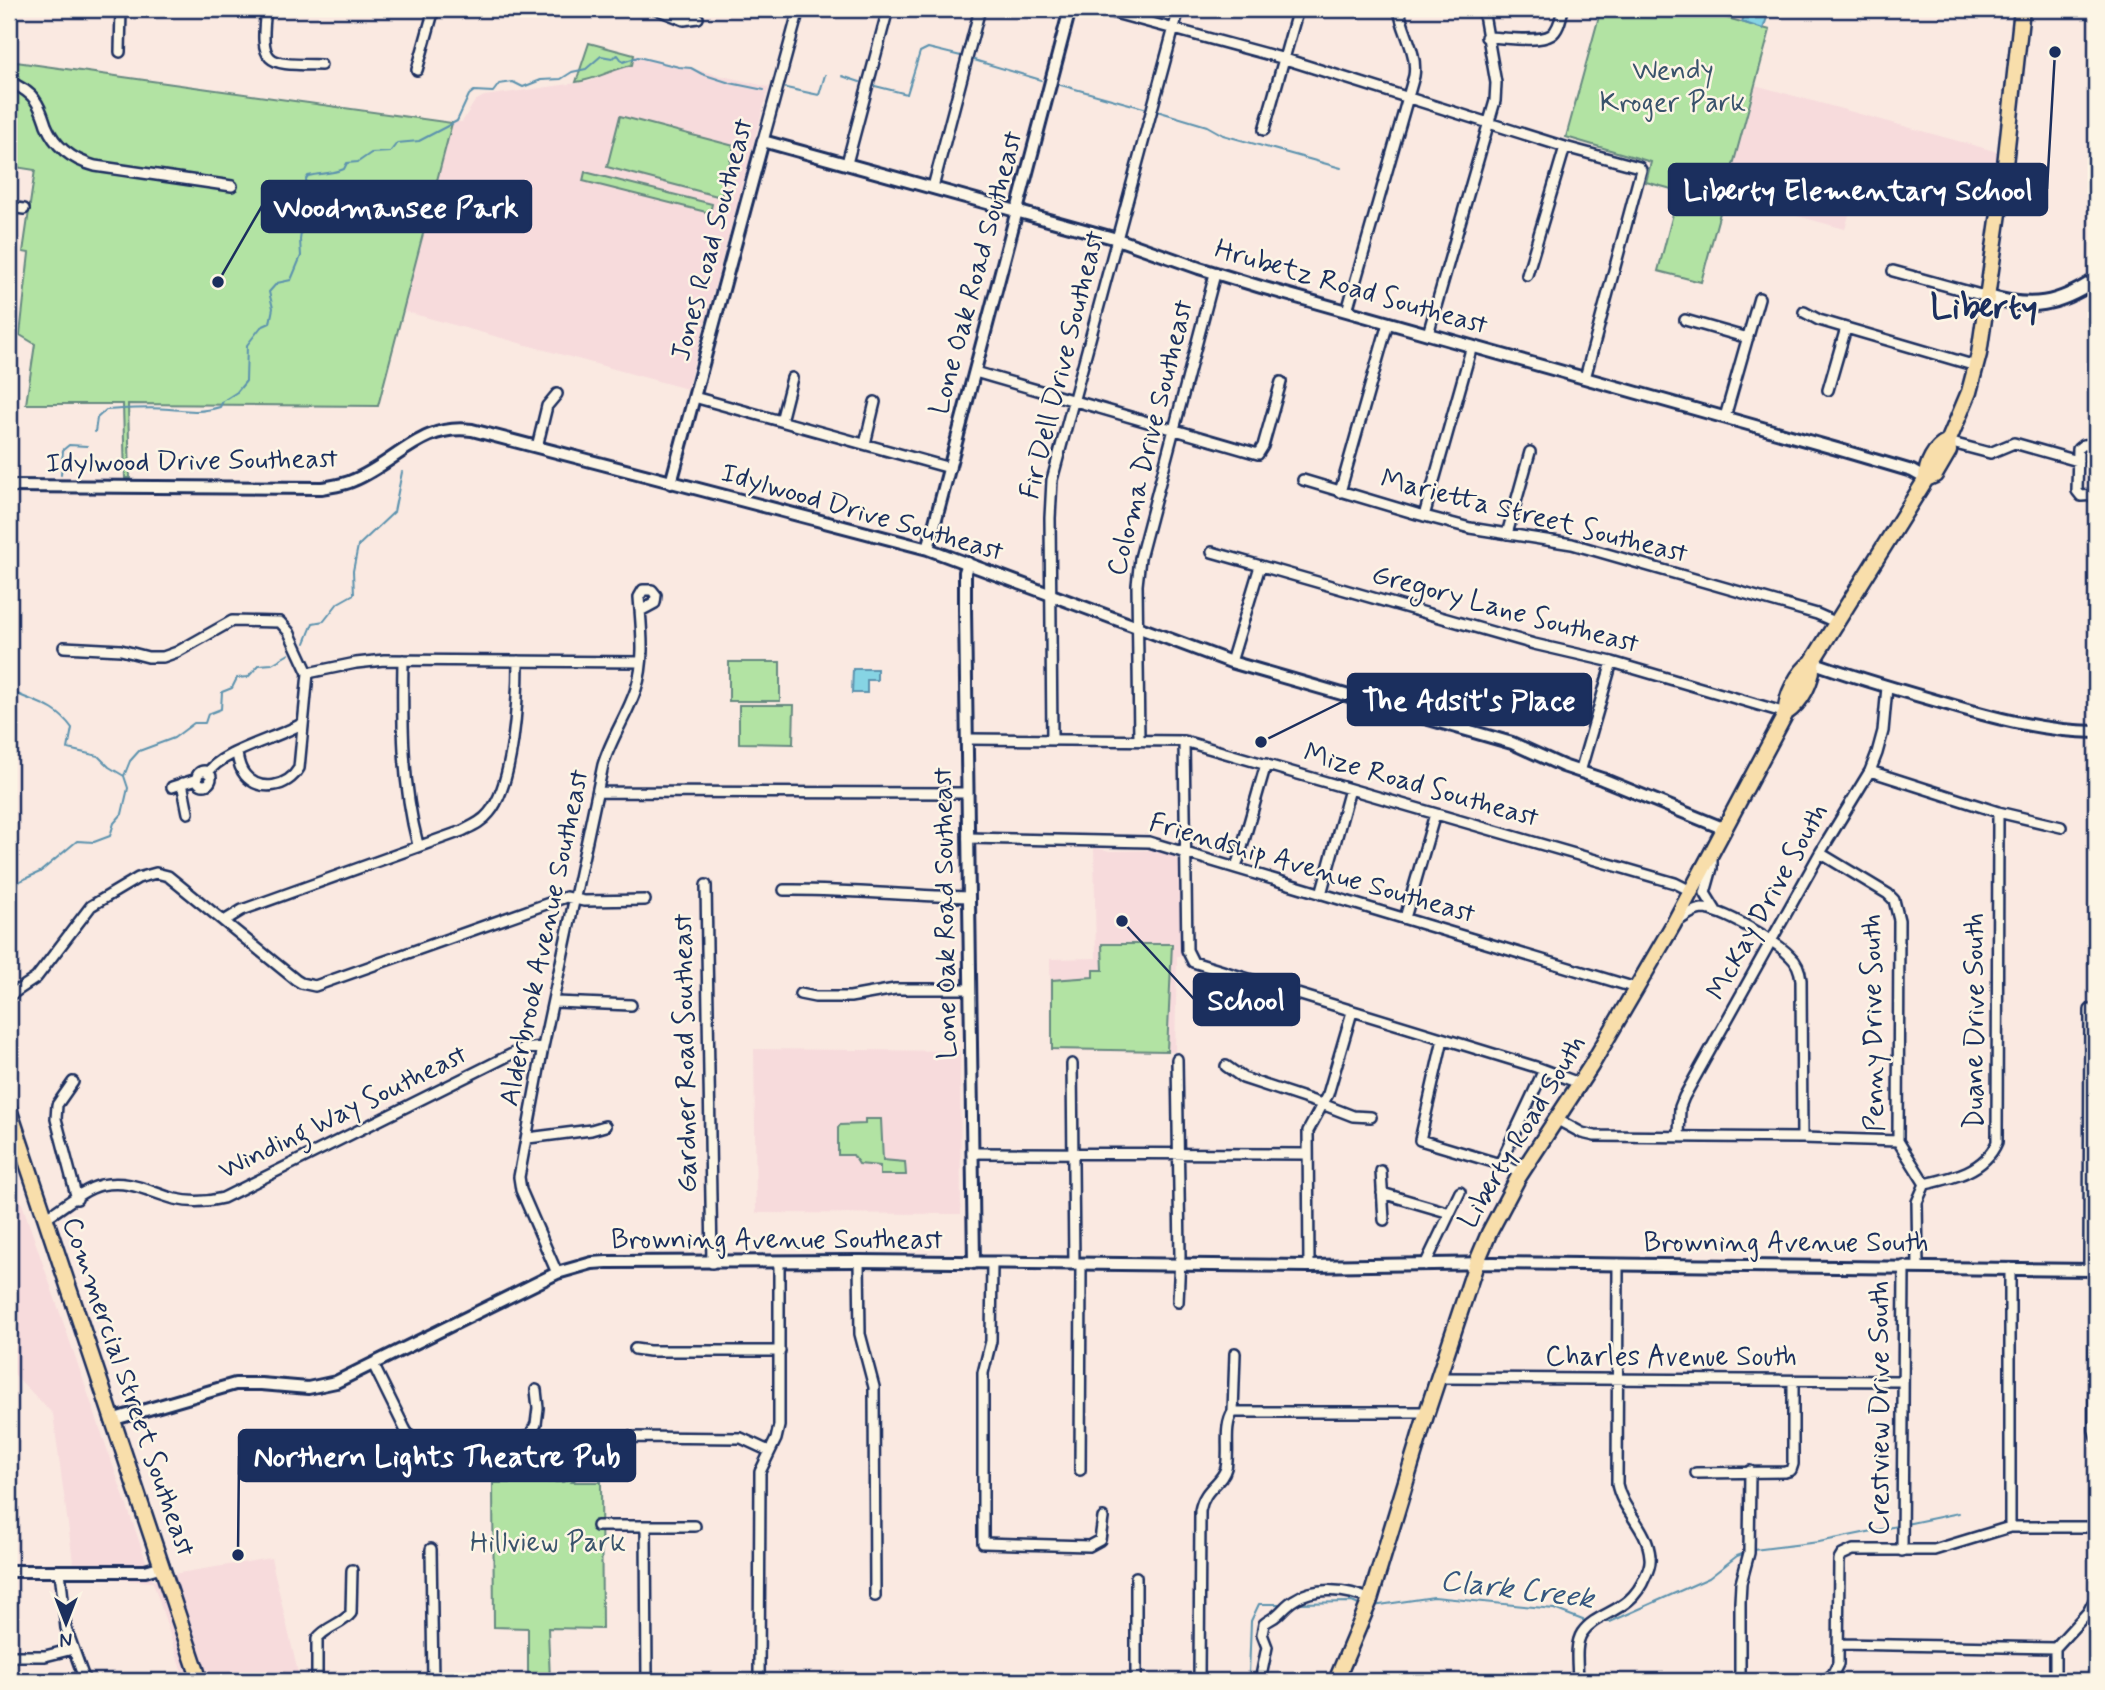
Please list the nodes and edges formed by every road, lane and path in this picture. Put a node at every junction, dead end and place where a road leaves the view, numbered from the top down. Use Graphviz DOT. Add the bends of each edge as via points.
graph roads {
  1 [pos="121,9"];
  2 [pos="267,9"];
  3 [pos="434,9"];
  4 [pos="656,9"];
  5 [pos="799,9"];
  6 [pos="888,9"];
  7 [pos="980,9"];
  8 [pos="1070,9"];
  9 [pos="1100,9"];
  10 [pos="1179,9"];
  11 [pos="1298,9"];
  12 [pos="1399,9"];
  13 [pos="1483,9"];
  14 [pos="1563,9"];
  15 [pos="2022,9"];
  16 [pos="698,18"];
  17 [pos="1174,29"];
  18 [pos="1486,37"];
  19 [pos="120,52"];
  20 [pos="1285,59"];
  21 [pos="321,65"];
  22 [pos="417,70"];
  23 [pos="9,81"];
  24 [pos="1408,98"];
  25 [pos="1488,122"];
  26 [pos="1264,130"];
  27 [pos="763,141"];
  28 [pos="1565,147"];
  29 [pos="847,163"];
  30 [pos="232,186"];
  31 [pos="933,187"];
  32 [pos="9,207"];
  33 [pos="23,209"];
  34 [pos="1017,211"];
  35 [pos="1117,239"];
  36 [pos="1893,271"];
  37 [pos="1215,274"];
  38 [pos="1527,275"];
  39 [pos="2096,280"];
  40 [pos="1987,297"];
  41 [pos="1759,298"];
  42 [pos="1346,311"];
  43 [pos="1804,312"];
  44 [pos="1685,320"];
  45 [pos="1388,323"];
  46 [pos="1846,328"];
  47 [pos="1428,334"];
  48 [pos="1748,338"];
  49 [pos="1472,346"];
  50 [pos="1976,366"];
  51 [pos="975,372"];
  52 [pos="792,378"];
  53 [pos="1585,378"];
  54 [pos="1281,382"];
  55 [pos="1828,390"];
  56 [pos="557,394"];
  57 [pos="694,397"];
  58 [pos="1073,401"];
  59 [pos="876,402"];
  60 [pos="1725,417"];
  61 [pos="781,421"];
  62 [pos="1173,428"];
  63 [pos="1948,442"];
  64 [pos="865,444"];
  65 [pos="2096,444"];
  66 [pos="537,447"];
  67 [pos="1530,452"];
  68 [pos="2078,461"];
  69 [pos="950,468"];
  70 [pos="1926,479"];
  71 [pos="1303,480"];
  72 [pos="671,483"];
  73 [pos="9,486"];
  74 [pos="1340,492"];
  75 [pos="2096,495"];
  76 [pos="1424,516"];
  77 [pos="1507,534"];
  78 [pos="928,550"];
  79 [pos="1212,552"];
  80 [pos="968,563"];
  81 [pos="1260,566"];
  82 [pos="1051,595"];
  83 [pos="642,610"];
  84 [pos="1835,622"];
  85 [pos="1137,628"];
  86 [pos="64,647"];
  87 [pos="403,660"];
  88 [pos="518,661"];
  89 [pos="641,662"];
  90 [pos="1231,662"];
  91 [pos="1612,662"];
  92 [pos="1812,662"];
  93 [pos="308,673"];
  94 [pos="1887,687"];
  95 [pos="1786,713"];
  96 [pos="303,723"];
  97 [pos="2096,732"];
  98 [pos="967,739"];
  99 [pos="1052,740"];
  100 [pos="1139,740"];
  101 [pos="1184,741"];
  102 [pos="237,753"];
  103 [pos="1266,764"];
  104 [pos="1870,771"];
  105 [pos="1580,772"];
  106 [pos="182,783"];
  107 [pos="172,787"];
  108 [pos="1350,789"];
  109 [pos="599,792"];
  110 [pos="967,793"];
  111 [pos="1998,812"];
  112 [pos="188,813"];
  113 [pos="1435,814"];
  114 [pos="2061,827"];
  115 [pos="1725,829"];
  116 [pos="968,838"];
  117 [pos="418,845"];
  118 [pos="1185,852"];
  119 [pos="1820,853"];
  120 [pos="1712,854"];
  121 [pos="1236,868"];
  122 [pos="706,885"];
  123 [pos="784,890"];
  124 [pos="1691,891"];
  125 [pos="1321,894"];
  126 [pos="968,897"];
  127 [pos="575,899"];
  128 [pos="645,900"];
  129 [pos="552,902"];
  130 [pos="1716,911"];
  131 [pos="1405,918"];
  132 [pos="570,920"];
  133 [pos="224,921"];
  134 [pos="1673,925"];
  135 [pos="1772,942"];
  136 [pos="1636,988"];
  137 [pos="970,989"];
  138 [pos="800,994"];
  139 [pos="9,996"];
  140 [pos="555,1003"];
  141 [pos="631,1005"];
  142 [pos="2090,1010"];
  143 [pos="1352,1012"];
  144 [pos="1443,1039"];
  145 [pos="543,1047"];
  146 [pos="1177,1059"];
  147 [pos="1073,1064"];
  148 [pos="1226,1066"];
  149 [pos="1544,1070"];
  150 [pos="73,1082"];
  151 [pos="1579,1083"];
  152 [pos="1322,1104"];
  153 [pos="9,1109"];
  154 [pos="1371,1117"];
  155 [pos="1556,1119"];
  156 [pos="606,1126"];
  157 [pos="1679,1137"];
  158 [pos="528,1138"];
  159 [pos="1802,1138"];
  160 [pos="1898,1141"];
  161 [pos="972,1153"];
  162 [pos="1073,1153"];
  163 [pos="1178,1153"];
  164 [pos="1307,1154"];
  165 [pos="1500,1164"];
  166 [pos="1381,1171"];
  167 [pos="1521,1173"];
  168 [pos="1925,1184"];
  169 [pos="1460,1192"];
  170 [pos="1382,1193"];
  171 [pos="76,1199"];
  172 [pos="1450,1213"];
  173 [pos="45,1218"];
  174 [pos="1384,1220"];
  175 [pos="859,1261"];
  176 [pos="779,1262"];
  177 [pos="712,1263"];
  178 [pos="974,1263"];
  179 [pos="992,1263"];
  180 [pos="1078,1264"];
  181 [pos="1476,1264"];
  182 [pos="1618,1264"];
  183 [pos="1179,1265"];
  184 [pos="1425,1265"];
  185 [pos="1309,1266"];
  186 [pos="1904,1266"];
  187 [pos="1918,1266"];
  188 [pos="2010,1268"];
  189 [pos="2094,1270"];
  190 [pos="557,1273"];
  191 [pos="1178,1302"];
  192 [pos="635,1349"];
  193 [pos="780,1351"];
  194 [pos="1235,1353"];
  195 [pos="2096,1353"];
  196 [pos="373,1364"];
  197 [pos="1439,1378"];
  198 [pos="1617,1379"];
  199 [pos="1793,1381"];
  200 [pos="1903,1381"];
  201 [pos="536,1390"];
  202 [pos="1233,1412"];
  203 [pos="1427,1412"];
  204 [pos="111,1420"];
  205 [pos="2096,1437"];
  206 [pos="615,1442"];
  207 [pos="769,1451"];
  208 [pos="1080,1470"];
  209 [pos="1750,1471"];
  210 [pos="1696,1473"];
  211 [pos="1103,1518"];
  212 [pos="597,1526"];
  213 [pos="695,1526"];
  214 [pos="646,1527"];
  215 [pos="2010,1527"];
  216 [pos="2096,1527"];
  217 [pos="431,1549"];
  218 [pos="1902,1551"];
  219 [pos="163,1566"];
  220 [pos="352,1570"];
  221 [pos="9,1571"];
  222 [pos="60,1571"];
  223 [pos="1136,1577"];
  224 [pos="875,1595"];
  225 [pos="2096,1597"];
  226 [pos="1370,1600"];
  227 [pos="1839,1644"];
  228 [pos="2054,1648"];
  229 [pos="73,1649"];
  230 [pos="9,1656"];
  231 [pos="85,1681"];
  232 [pos="200,1681"];
  233 [pos="317,1681"];
  234 [pos="433,1681"];
  235 [pos="647,1681"];
  236 [pos="758,1681"];
  237 [pos="1136,1681"];
  238 [pos="1199,1681"];
  239 [pos="1259,1681"];
  240 [pos="1336,1681"];
  241 [pos="1578,1681"];
  242 [pos="1740,1681"];
  243 [pos="1824,1681"];
  244 [pos="2055,1681"];
  1 -- 19 [label="street"];
  2 -- 21 [label="street" via="267,58 279,64"];
  3 -- 22 [label="street"];
  4 -- 16 [label="street" via="684,20"];
  5 -- 27 [label="street, Jones Road Southeast"];
  6 -- 29 [label="street"];
  7 -- 31 [label="street"];
  8 -- 34 [label="street, Lone Oak Road Southeast"];
  9 -- 17 [label="street"];
  10 -- 17 [label="street, Fir Dell Drive Southeast"];
  11 -- 20 [label="street"];
  12 -- 24 [label="street" via="1415,57"];
  13 -- 18 [label="street"];
  14 -- 18 [label="street" via="1550,35 1540,39"];
  15 -- 40 [label="main road, Liberty Road South"];
  17 -- 20 [label="street"];
  17 -- 35 [label="street, Fir Dell Drive Southeast"];
  18 -- 25 [label="street" via="1496,83"];
  20 -- 24 [label="street"];
  20 -- 26 [label="street"];
  23 -- 30 [label="street" via="31,95 53,138 81,162"];
  24 -- 25 [label="street"];
  24 -- 42 [label="street"];
  25 -- 28 [label="street"];
  25 -- 47 [label="street"];
  27 -- 29 [label="street, Hrubetz Road Southeast"];
  27 -- 57 [label="street, Jones Road Southeast"];
  28 -- 38 [label="street"];
  28 -- 53 [label="street" via="1641,168"];
  29 -- 31 [label="street, Hrubetz Road Southeast"];
  31 -- 34 [label="street, Hrubetz Road Southeast"];
  32 -- 33 [label="street"];
  34 -- 35 [label="street, Hrubetz Road Southeast"];
  34 -- 51 [label="street, Lone Oak Road Southeast"];
  35 -- 37 [label="street, Hrubetz Road Southeast"];
  35 -- 58 [label="street, Fir Dell Drive Southeast"];
  36 -- 40 [label="street"];
  37 -- 42 [label="street, Hrubetz Road Southeast"];
  37 -- 62 [label="street, Coloma Drive Southeast"];
  39 -- 40 [label="main road" via="2063,299 2039,304"];
  40 -- 50 [label="main road, Liberty Road South"];
  41 -- 48 [label="street"];
  42 -- 45 [label="street, Hrubetz Road Southeast"];
  43 -- 46 [label="street"];
  44 -- 48 [label="street"];
  45 -- 47 [label="street, Hrubetz Road Southeast"];
  45 -- 74 [label="street"];
  46 -- 50 [label="street"];
  46 -- 55 [label="street"];
  47 -- 49 [label="street, Hrubetz Road Southeast"];
  48 -- 60 [label="street"];
  49 -- 53 [label="street, Hrubetz Road Southeast"];
  49 -- 76 [label="street"];
  50 -- 63 [label="main road, Liberty Road South"];
  51 -- 58 [label="street"];
  51 -- 69 [label="street, Lone Oak Road Southeast"];
  52 -- 61 [label="street"];
  53 -- 60 [label="street, Hrubetz Road Southeast"];
  54 -- 62 [label="street" via="1258,454"];
  56 -- 66 [label="street" via="548,406"];
  57 -- 61 [label="street"];
  57 -- 72 [label="street, Jones Road Southeast"];
  58 -- 62 [label="street"];
  58 -- 82 [label="street, Fir Dell Drive Southeast" via="1052,480"];
  59 -- 64 [label="street"];
  60 -- 70 [label="street, Hrubetz Road Southeast" via="1912,471"];
  61 -- 64 [label="street"];
  62 -- 85 [label="street, Coloma Drive Southeast" via="1140,558"];
  63 -- 68 [label="street" via="1990,453 2014,443"];
  63 -- 70 [label="main road, Liberty Road South" via="1938,446 1926,468"];
  64 -- 69 [label="street"];
  65 -- 68 [label="street" via="2080,446"];
  66 -- 72 [label="street, Idylwood Drive Southeast"];
  66 -- 73 [label="street, Idylwood Drive Southeast" via="453,428 428,435 354,480 322,488"];
  67 -- 77 [label="street"];
  68 -- 75 [label="street" via="2078,494"];
  69 -- 78 [label="street, Lone Oak Road Southeast"];
  70 -- 84 [label="main road, Liberty Road South"];
  71 -- 74 [label="street, Marietta Street Southeast"];
  72 -- 78 [label="street, Idylwood Drive Southeast"];
  74 -- 76 [label="street, Marietta Street Southeast"];
  76 -- 77 [label="street, Marietta Street Southeast"];
  77 -- 84 [label="street, Marietta Street Southeast" via="1572,544"];
  78 -- 80 [label="street, Idylwood Drive Southeast"];
  79 -- 81 [label="street, Gregory Lane Southeast"];
  80 -- 82 [label="street, Idylwood Drive Southeast"];
  80 -- 98 [label="street, Lone Oak Road Southeast"];
  81 -- 90 [label="street"];
  81 -- 91 [label="street, Gregory Lane Southeast"];
  82 -- 85 [label="street, Idylwood Drive Southeast"];
  82 -- 99 [label="street, Fir Dell Drive Southeast"];
  83 -- 89 [label="street, Alderbrook Avenue Southeast"];
  84 -- 92 [label="main road, Liberty Road South"];
  85 -- 90 [label="street, Idylwood Drive Southeast"];
  85 -- 100 [label="street, Coloma Drive Southeast"];
  86 -- 93 [label="street" via="163,657 232,621 276,620 289,632"];
  87 -- 88 [label="street"];
  87 -- 93 [label="street"];
  87 -- 117 [label="street" via="403,755"];
  88 -- 89 [label="street"];
  88 -- 117 [label="street" via="516,721 494,806 476,825"];
  89 -- 109 [label="street, Alderbrook Avenue Southeast" via="636,689 607,753"];
  90 -- 105 [label="street, Idylwood Drive Southeast" via="1512,743"];
  91 -- 95 [label="street, Gregory Lane Southeast"];
  91 -- 105 [label="street"];
  92 -- 94 [label="street"];
  92 -- 95 [label="main road, Liberty Road South" via="1803,668 1785,703"];
  93 -- 96 [label="street"];
  94 -- 97 [label="street" via="2035,727"];
  94 -- 104 [label="street, McKay Drive South" via="1882,731"];
  95 -- 115 [label="main road, Liberty Road South"];
  96 -- 102 [label="street"];
  96 -- 102 [label="street" via="299,768 284,783 252,781 243,773"];
  98 -- 99 [label="street, Mize Road Southeast"];
  98 -- 110 [label="street, Lone Oak Road Southeast"];
  99 -- 100 [label="street, Mize Road Southeast"];
  100 -- 101 [label="street, Mize Road Southeast"];
  101 -- 103 [label="street, Mize Road Southeast"];
  101 -- 118 [label="street"];
  102 -- 106 [label="street" via="208,773"];
  103 -- 108 [label="street, Mize Road Southeast"];
  103 -- 121 [label="street"];
  104 -- 111 [label="street"];
  104 -- 119 [label="street, McKay Drive South"];
  105 -- 115 [label="street, Idylwood Drive Southeast"];
  106 -- 107 [label="street"];
  106 -- 112 [label="street"];
  108 -- 113 [label="street, Mize Road Southeast"];
  108 -- 125 [label="street"];
  109 -- 110 [label="street"];
  109 -- 127 [label="street, Alderbrook Avenue Southeast"];
  110 -- 116 [label="street, Lone Oak Road Southeast"];
  111 -- 114 [label="street"];
  111 -- 168 [label="street, Duane Drive South" via="1997,1142 1979,1166"];
  113 -- 124 [label="street, Mize Road Southeast"];
  113 -- 131 [label="street"];
  115 -- 120 [label="main road, Liberty Road South"];
  116 -- 118 [label="street, Friendship Avenue Southeast" via="1126,840"];
  116 -- 126 [label="street, Lone Oak Road Southeast"];
  117 -- 133 [label="street" via="242,910"];
  118 -- 121 [label="street, Friendship Avenue Southeast"];
  118 -- 143 [label="street" via="1190,958 1198,965"];
  119 -- 135 [label="street, McKay Drive South"];
  119 -- 160 [label="street, Penny Drive South" via="1888,894 1896,907"];
  120 -- 124 [label="main road, Liberty Road South"];
  120 -- 130 [label="street" via="1705,893"];
  121 -- 125 [label="street, Friendship Avenue Southeast"];
  122 -- 177 [label="street, Gardner Road Southeast"];
  123 -- 126 [label="street"];
  124 -- 134 [label="main road, Liberty Road South"];
  125 -- 131 [label="street, Friendship Avenue Southeast"];
  126 -- 137 [label="street, Lone Oak Road Southeast"];
  127 -- 128 [label="street"];
  127 -- 129 [label="street"];
  127 -- 132 [label="street, Alderbrook Avenue Southeast"];
  129 -- 132 [label="street" via="564,909"];
  129 -- 133 [label="street" via="315,986 301,983"];
  130 -- 134 [label="street" via="1690,912"];
  130 -- 135 [label="street"];
  131 -- 136 [label="street, Friendship Avenue Southeast"];
  132 -- 140 [label="street, Alderbrook Avenue Southeast"];
  133 -- 139 [label="street" via="168,876 149,874 91,906 36,978"];
  134 -- 136 [label="main road, Liberty Road South"];
  135 -- 157 [label="street, McKay Drive South" via="1684,1097"];
  135 -- 159 [label="street" via="1795,962 1800,974"];
  136 -- 151 [label="main road, Liberty Road South"];
  137 -- 138 [label="street" via="895,989 850,997"];
  137 -- 161 [label="street, Lone Oak Road Southeast"];
  140 -- 141 [label="street"];
  140 -- 145 [label="street, Alderbrook Avenue Southeast"];
  142 -- 189 [label="street" via="2089,1263"];
  143 -- 144 [label="street"];
  143 -- 152 [label="street"];
  144 -- 149 [label="street"];
  144 -- 165 [label="street" via="1420,1140"];
  145 -- 158 [label="street, Alderbrook Avenue Southeast"];
  145 -- 171 [label="street, Winding Way Southeast" via="522,1049 223,1198 182,1200 124,1183 97,1186"];
  146 -- 163 [label="street"];
  147 -- 162 [label="street"];
  148 -- 152 [label="street" via="1243,1078"];
  149 -- 151 [label="street"];
  149 -- 165 [label="street"];
  150 -- 171 [label="street" via="57,1105 56,1119"];
  151 -- 155 [label="main road, Liberty Road South"];
  152 -- 154 [label="street" via="1353,1116"];
  152 -- 164 [label="street" via="1308,1131"];
  153 -- 173 [label="main road, Commercial Street Southeast"];
  155 -- 157 [label="street" via="1589,1136"];
  155 -- 167 [label="main road, Liberty Road South"];
  156 -- 158 [label="street"];
  157 -- 159 [label="street"];
  158 -- 190 [label="street, Alderbrook Avenue Southeast" via="519,1185"];
  159 -- 160 [label="street"];
  160 -- 168 [label="street, Penny Drive South"];
  161 -- 162 [label="street"];
  161 -- 178 [label="street, Lone Oak Road Southeast"];
  162 -- 163 [label="street"];
  162 -- 180 [label="street"];
  163 -- 164 [label="street"];
  163 -- 183 [label="street"];
  164 -- 185 [label="street"];
  165 -- 167 [label="street"];
  166 -- 170 [label="street"];
  167 -- 181 [label="main road, Liberty Road South"];
  168 -- 187 [label="street" via="1917,1202"];
  169 -- 172 [label="street"];
  170 -- 172 [label="street"];
  170 -- 174 [label="street"];
  171 -- 173 [label="street, Winding Way Southeast"];
  172 -- 184 [label="street"];
  173 -- 204 [label="main road, Commercial Street Southeast"];
  175 -- 176 [label="street, Browning Avenue Southeast"];
  175 -- 178 [label="street, Browning Avenue Southeast"];
  175 -- 224 [label="street" via="860,1334 874,1387"];
  176 -- 177 [label="street, Browning Avenue Southeast"];
  176 -- 193 [label="street"];
  177 -- 190 [label="street, Browning Avenue Southeast" via="607,1262"];
  178 -- 179 [label="street, Browning Avenue Southeast"];
  179 -- 180 [label="street, Browning Avenue Southeast"];
  179 -- 211 [label="street" via="991,1341 983,1373 983,1543 1089,1546 1100,1540"];
  180 -- 183 [label="street, Browning Avenue Southeast"];
  180 -- 208 [label="street"];
  181 -- 182 [label="street, Browning Avenue South"];
  181 -- 184 [label="street, Browning Avenue Southeast"];
  181 -- 197 [label="main road, Liberty Road South"];
  182 -- 186 [label="street, Browning Avenue South"];
  182 -- 198 [label="street"];
  183 -- 185 [label="street, Browning Avenue Southeast"];
  183 -- 191 [label="street"];
  184 -- 185 [label="street, Browning Avenue Southeast"];
  186 -- 187 [label="street, Browning Avenue South"];
  186 -- 200 [label="street, Crestview Drive South"];
  187 -- 188 [label="street, Browning Avenue South"];
  188 -- 189 [label="street, Browning Avenue South"];
  188 -- 215 [label="street"];
  189 -- 195 [label="street"];
  190 -- 196 [label="street, Browning Avenue Southeast"];
  192 -- 193 [label="street"];
  193 -- 207 [label="street" via="779,1426"];
  194 -- 202 [label="street"];
  195 -- 205 [label="street"];
  196 -- 201 [label="street" via="409,1436 423,1440 511,1441 526,1437 537,1416"];
  196 -- 204 [label="street, Browning Avenue Southeast" via="322,1386 235,1384"];
  197 -- 198 [label="street, Charles Avenue South"];
  197 -- 203 [label="main road, Liberty Road South"];
  198 -- 199 [label="street, Charles Avenue South"];
  198 -- 241 [label="street" via="1617,1484 1621,1499 1645,1535 1650,1560 1642,1585 1629,1602 1582,1633"];
  199 -- 200 [label="street, Charles Avenue South"];
  199 -- 209 [label="street" via="1791,1470"];
  200 -- 218 [label="street, Crestview Drive South"];
  202 -- 203 [label="street"];
  202 -- 238 [label="street" via="1225,1471 1206,1493 1200,1511"];
  203 -- 226 [label="main road, Liberty Road South"];
  204 -- 219 [label="main road, Commercial Street Southeast"];
  206 -- 207 [label="street" via="629,1437 730,1437"];
  207 -- 236 [label="street" via="760,1472"];
  209 -- 210 [label="street"];
  209 -- 242 [label="street"];
  212 -- 214 [label="street"];
  213 -- 214 [label="street"];
  214 -- 235 [label="street"];
  215 -- 216 [label="street"];
  215 -- 218 [label="street" via="1947,1548"];
  217 -- 234 [label="street"];
  218 -- 227 [label="street, Crestview Drive South" via="1853,1550 1842,1555"];
  219 -- 222 [label="street" via="145,1571"];
  219 -- 232 [label="main road, Commercial Street Southeast"];
  220 -- 233 [label="street" via="351,1613 317,1639"];
  221 -- 222 [label="street"];
  222 -- 229 [label="street"];
  223 -- 237 [label="street"];
  225 -- 228 [label="street"];
  226 -- 239 [label="street" via="1353,1593 1318,1592 1298,1597 1262,1629 1267,1647"];
  226 -- 240 [label="main road, Liberty Road South"];
  227 -- 228 [label="street"];
  227 -- 243 [label="street, Crestview Drive South" via="1836,1670"];
  228 -- 244 [label="street"];
  229 -- 230 [label="street" via="45,1656"];
  229 -- 231 [label="street"];
}
